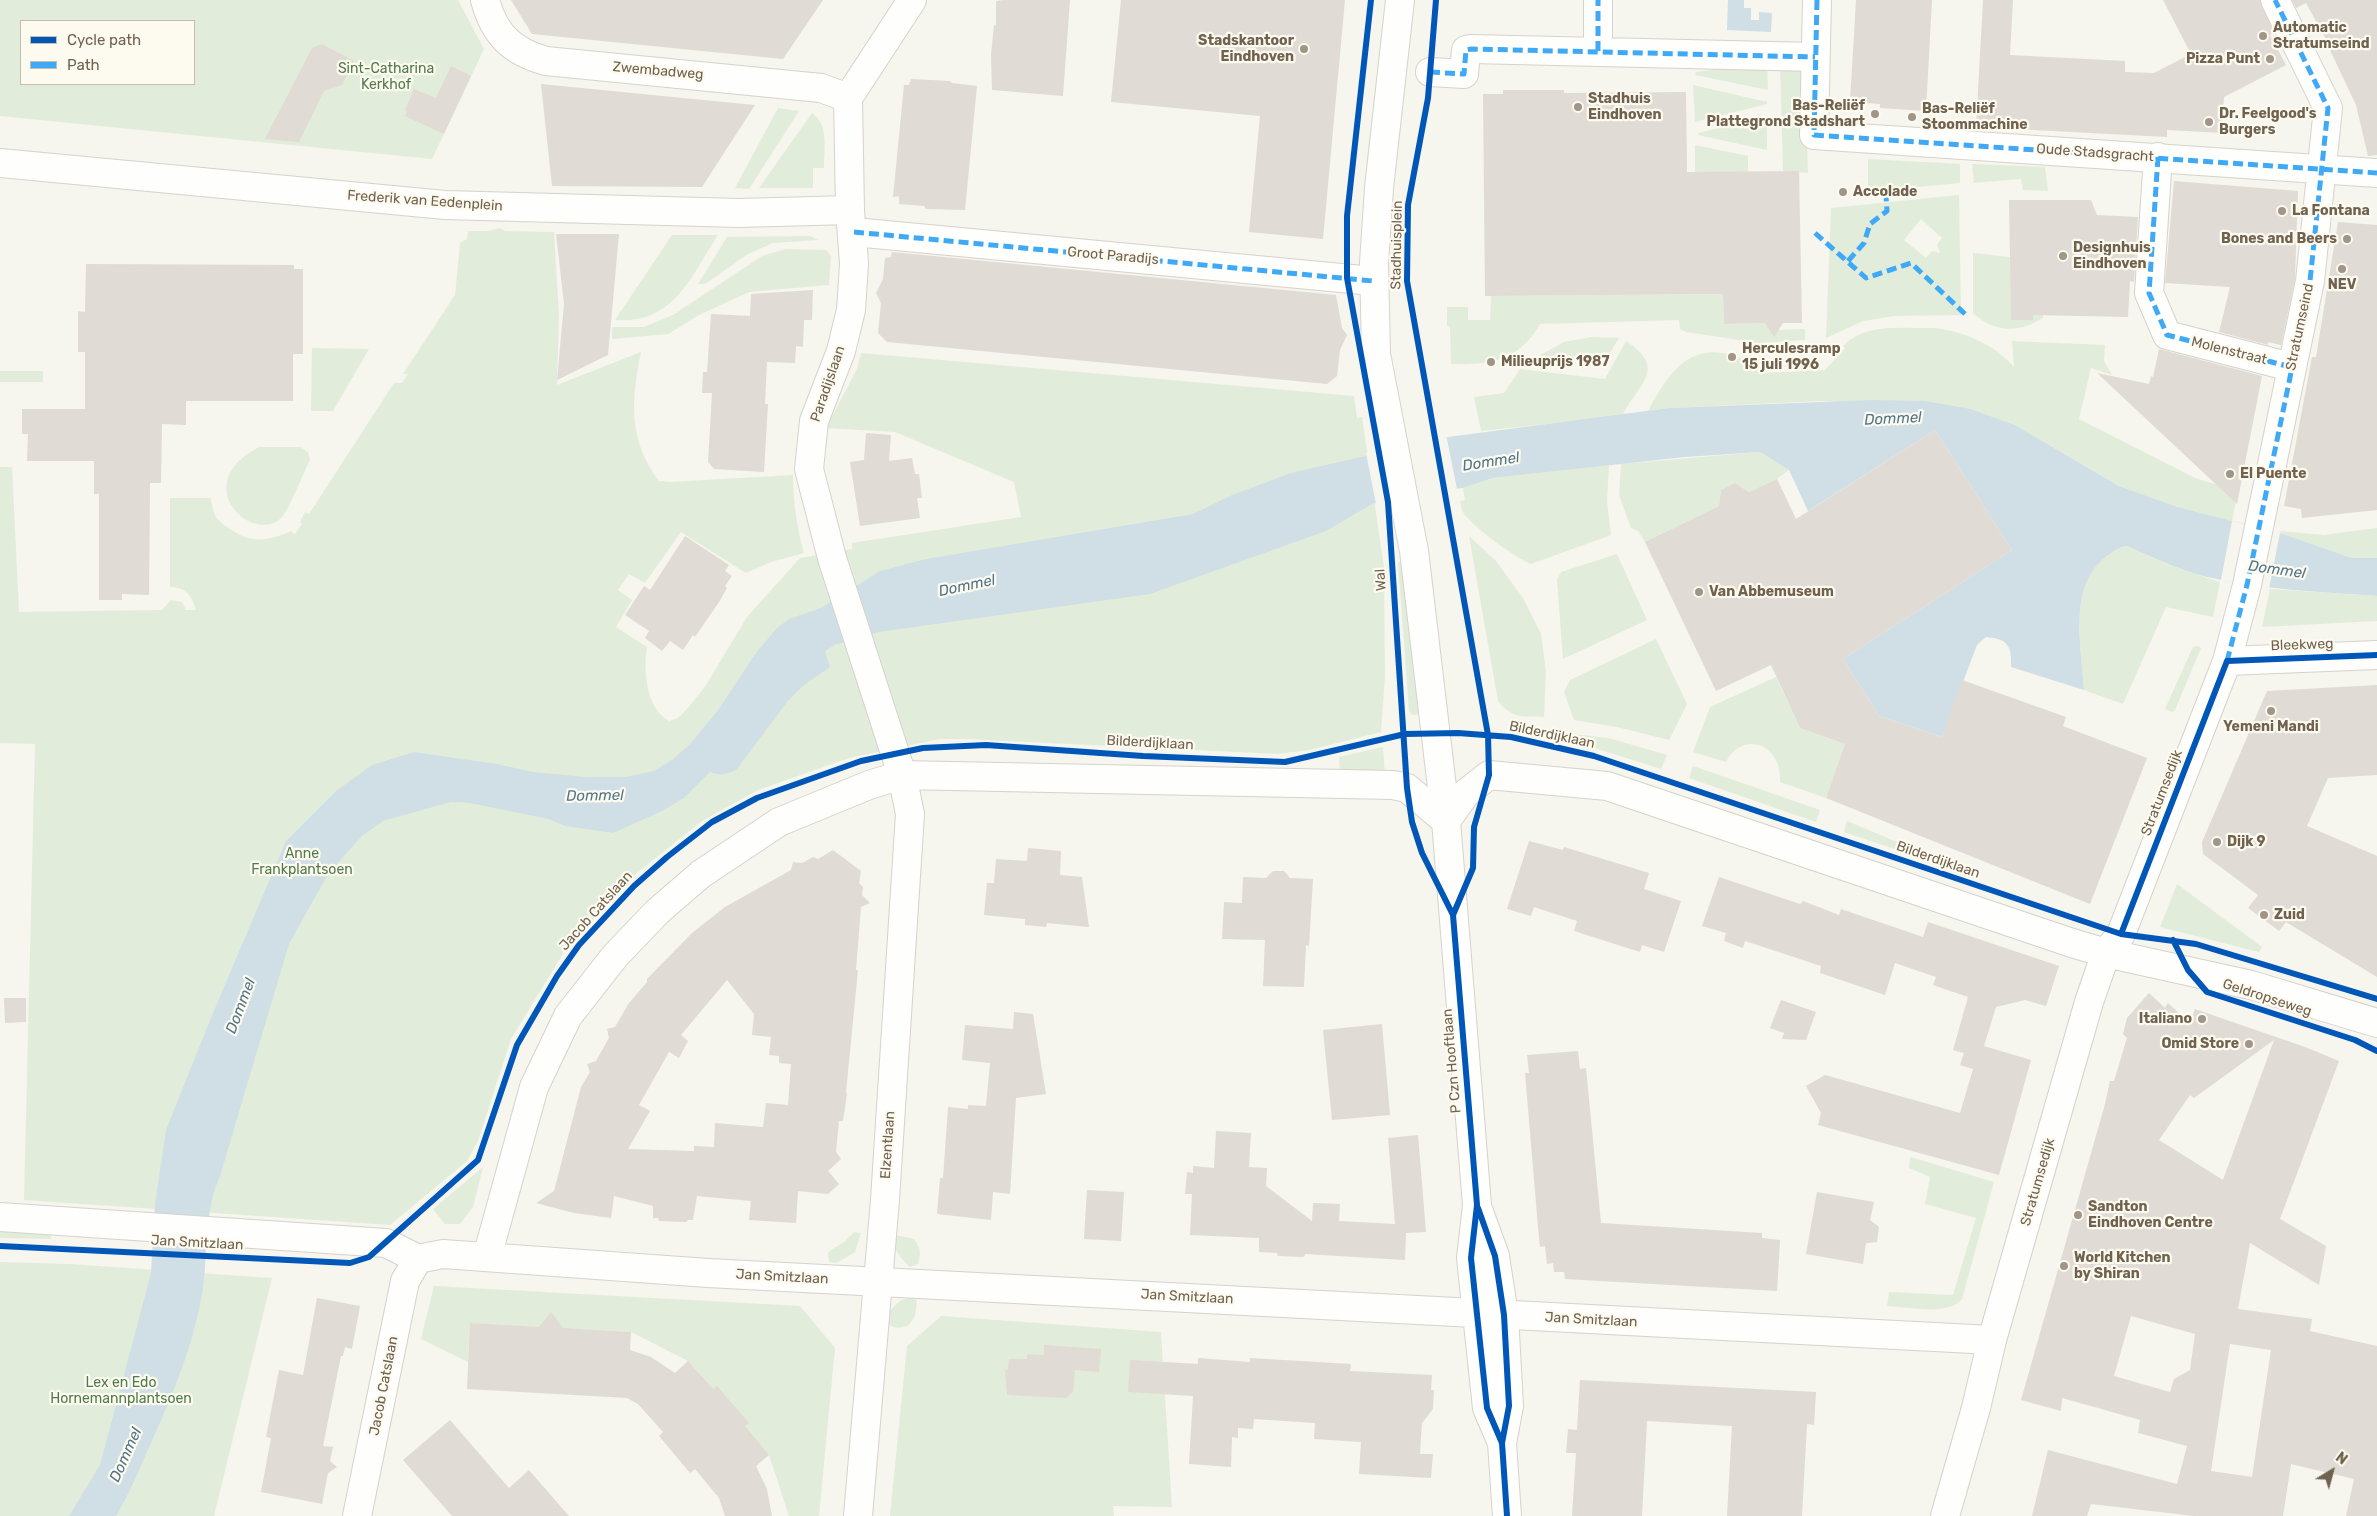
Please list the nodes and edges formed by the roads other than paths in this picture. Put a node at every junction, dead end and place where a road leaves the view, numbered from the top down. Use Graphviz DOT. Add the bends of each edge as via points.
graph roads {
  1 [pos="485,0"];
  2 [pos="912,0"];
  3 [pos="1400,0"];
  4 [pos="1598,0"];
  5 [pos="1817,0"];
  6 [pos="2275,0"];
  7 [pos="1598,51"];
  8 [pos="1815,57"];
  9 [pos="1430,72"];
  10 [pos="848,98"];
  11 [pos="2158,157"];
  12 [pos="0,163"];
  13 [pos="2322,170"];
  14 [pos="2377,173"];
  15 [pos="852,221"];
  16 [pos="1373,281"];
  17 [pos="2291,367"];
  18 [pos="2377,655"];
  19 [pos="2227,661"];
  20 [pos="902,774"];
  21 [pos="1446,820"];
  22 [pos="2106,953"];
  23 [pos="2377,1023"];
  24 [pos="1477,1205"];
  25 [pos="0,1217"];
  26 [pos="487,1257"];
  27 [pos="418,1260"];
  28 [pos="878,1281"];
  29 [pos="1468,1314"];
  30 [pos="1504,1315"];
  31 [pos="1992,1340"];
  32 [pos="1502,1444"];
  33 [pos="357,1516"];
  34 [pos="858,1516"];
  35 [pos="1507,1516"];
  36 [pos="1945,1516"];
  1 -- 10 [label="street, Zwembadweg" via="503,38 526,56 546,61 821,88"];
  2 -- 10 [label="street"];
  3 -- 16 [label="street, Stadhuisplein" via="1379,188"];
  4 -- 7 [label="street"];
  5 -- 8 [label="street"];
  6 -- 13 [label="street, Stratumseind" via="2328,108"];
  7 -- 8 [label="street"];
  7 -- 9 [label="street" via="1466,50 1464,74"];
  8 -- 11 [label="street, Oude Stadsgracht" via="1814,135"];
  10 -- 15 [label="street, Paradijslaan"];
  11 -- 13 [label="street, Oude Stadsgracht"];
  11 -- 17 [label="street, Molenstraat" via="2149,293 2167,335"];
  12 -- 15 [label="street, Frederik van Eedenplein" via="445,205 739,213"];
  13 -- 14 [label="street, Oude Stadsgracht"];
  13 -- 17 [label="street, Stratumseind" via="2310,281"];
  15 -- 16 [label="street, Groot Paradijs"];
  15 -- 20 [label="street, Paradijslaan" via="851,310 840,351 814,421 809,469 835,571"];
  16 -- 21 [label="street, Stadhuisplein" via="1376,354 1414,551"];
  17 -- 19 [label="street, Stratumseind" via="2247,585"];
  18 -- 19 [label="street, Bleekweg"];
  19 -- 22 [label="street, Stratumsedijk" via="2120,934"];
  20 -- 21 [label="street" via="1393,785 1407,788"];
  20 -- 26 [label="street" via="779,822 701,874 657,912 615,956 568,1016 534,1086"];
  20 -- 28 [label="street, Elzentlaan" via="910,814"];
  21 -- 22 [label="street" via="1466,793 1489,775 1607,786"];
  21 -- 24 [label="street, P Czn Hooftlaan"];
  22 -- 23 [label="street, Geldropseweg" via="2251,984"];
  22 -- 31 [label="street, Stratumsedijk" via="2088,1002"];
  24 -- 29 [label="street, P Czn Hooftlaan"];
  24 -- 30 [label="street, P Czn Hooftlaan" via="1495,1256"];
  25 -- 27 [label="street, Jan Smitzlaan" via="386,1243"];
  26 -- 27 [label="street, Jan Smitzlaan" via="443,1254"];
  26 -- 28 [label="street, Jan Smitzlaan"];
  27 -- 33 [label="street, Jacob Catslaan" via="405,1282"];
  28 -- 29 [label="street, Jan Smitzlaan"];
  28 -- 34 [label="street, Elzentlaan"];
  29 -- 30 [label="street, Jan Smitzlaan"];
  29 -- 32 [label="street, P Czn Hooftlaan" via="1487,1408"];
  30 -- 31 [label="street, Jan Smitzlaan"];
  30 -- 32 [label="street, P Czn Hooftlaan" via="1509,1406"];
  31 -- 36 [label="street, Stratumsedijk"];
  32 -- 35 [label="street, P Czn Hooftlaan"];
}
